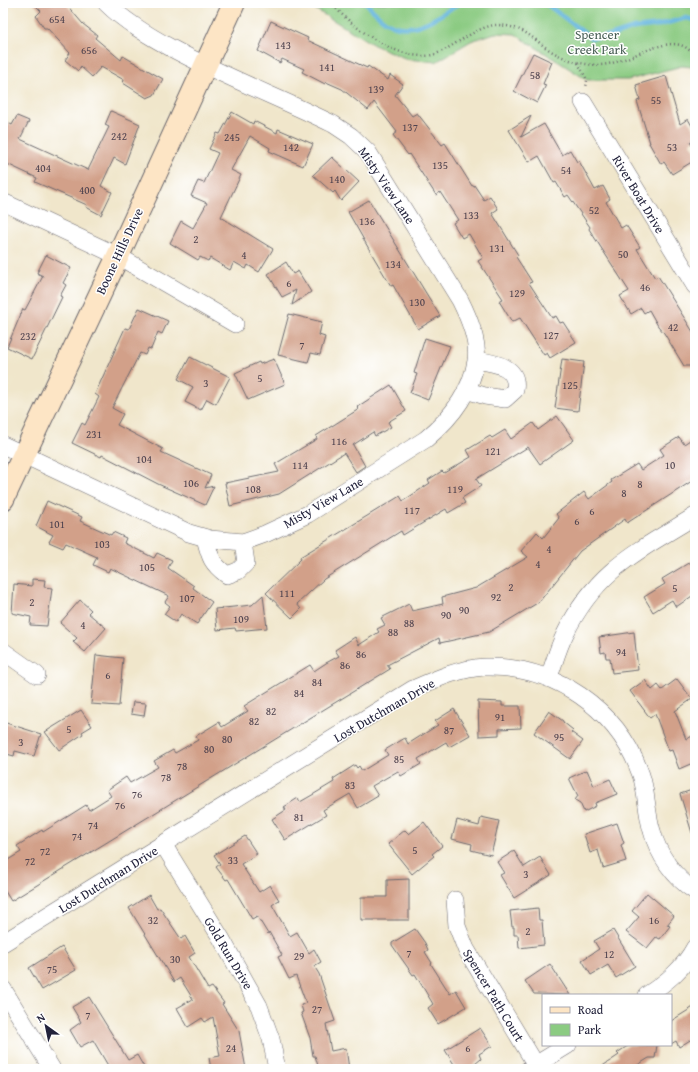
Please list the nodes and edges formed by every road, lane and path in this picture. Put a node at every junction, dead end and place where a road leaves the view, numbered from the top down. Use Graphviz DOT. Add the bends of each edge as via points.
graph roads {
  1 [pos="106,3"];
  2 [pos="234,3"];
  3 [pos="331,3"];
  4 [pos="695,58"];
  5 [pos="578,63"];
  6 [pos="204,65"];
  7 [pos="583,102"];
  8 [pos="3,202"];
  9 [pos="118,256"];
  10 [pos="694,282"];
  11 [pos="235,324"];
  12 [pos="476,360"];
  13 [pos="466,390"];
  14 [pos="3,445"];
  15 [pos="24,454"];
  16 [pos="3,499"];
  17 [pos="695,516"];
  18 [pos="205,538"];
  19 [pos="244,542"];
  20 [pos="3,651"];
  21 [pos="37,675"];
  22 [pos="549,677"];
  23 [pos="163,844"];
  24 [pos="695,891"];
  25 [pos="455,900"];
  26 [pos="3,943"];
  27 [pos="695,947"];
  28 [pos="3,990"];
  29 [pos="648,994"];
  30 [pos="566,1046"];
  31 [pos="532,1067"];
  32 [pos="52,1069"];
  33 [pos="277,1069"];
  1 -- 6 [label="street, Misty View Lane" via="128,22"];
  2 -- 6 [label="street, Boone Hills Drive"];
  3 -- 5 [label="path" via="365,33 404,52 423,56 433,55 495,25 514,26 530,34 551,51"];
  4 -- 5 [label="path" via="691,50 679,43 663,44 622,61 601,65"];
  5 -- 7 [label="path" via="587,80"];
  6 -- 9 [label="street, Boone Hills Drive"];
  6 -- 12 [label="street, Misty View Lane" via="333,124 368,152 460,300 474,334"];
  7 -- 10 [label="street, River Boat Drive"];
  8 -- 9 [label="street"];
  9 -- 11 [label="street"];
  9 -- 15 [label="street, Boone Hills Drive"];
  12 -- 13 [label="street, Misty View Lane"];
  12 -- 13 [label="street" via="498,363 504,367 514,376 515,390 505,399"];
  13 -- 19 [label="street, Misty View Lane" via="444,424 426,439 308,514"];
  14 -- 15 [label="street, Misty View Lane"];
  15 -- 16 [label="street, Boone Hills Drive"];
  15 -- 18 [label="street, Misty View Lane" via="167,524"];
  17 -- 22 [label="street" via="623,560 593,589 564,635"];
  18 -- 19 [label="street, Misty View Lane"];
  18 -- 19 [label="street" via="211,561 227,575 238,571 246,563"];
  20 -- 21 [label="street"];
  22 -- 23 [label="street, Lost Dutchman Drive" via="508,668 484,667 438,678 413,690"];
  22 -- 24 [label="street, Lost Dutchman Drive" via="593,704 622,736 640,774 658,847 679,878"];
  23 -- 26 [label="street, Lost Dutchman Drive"];
  23 -- 33 [label="street, Gold Run Drive" via="259,1006 271,1039"];
  25 -- 31 [label="street, Spencer Path Court" via="457,926 466,949"];
  27 -- 29 [label="street" via="689,959 674,976"];
  28 -- 32 [label="street"];
  30 -- 31 [label="street"];
}
